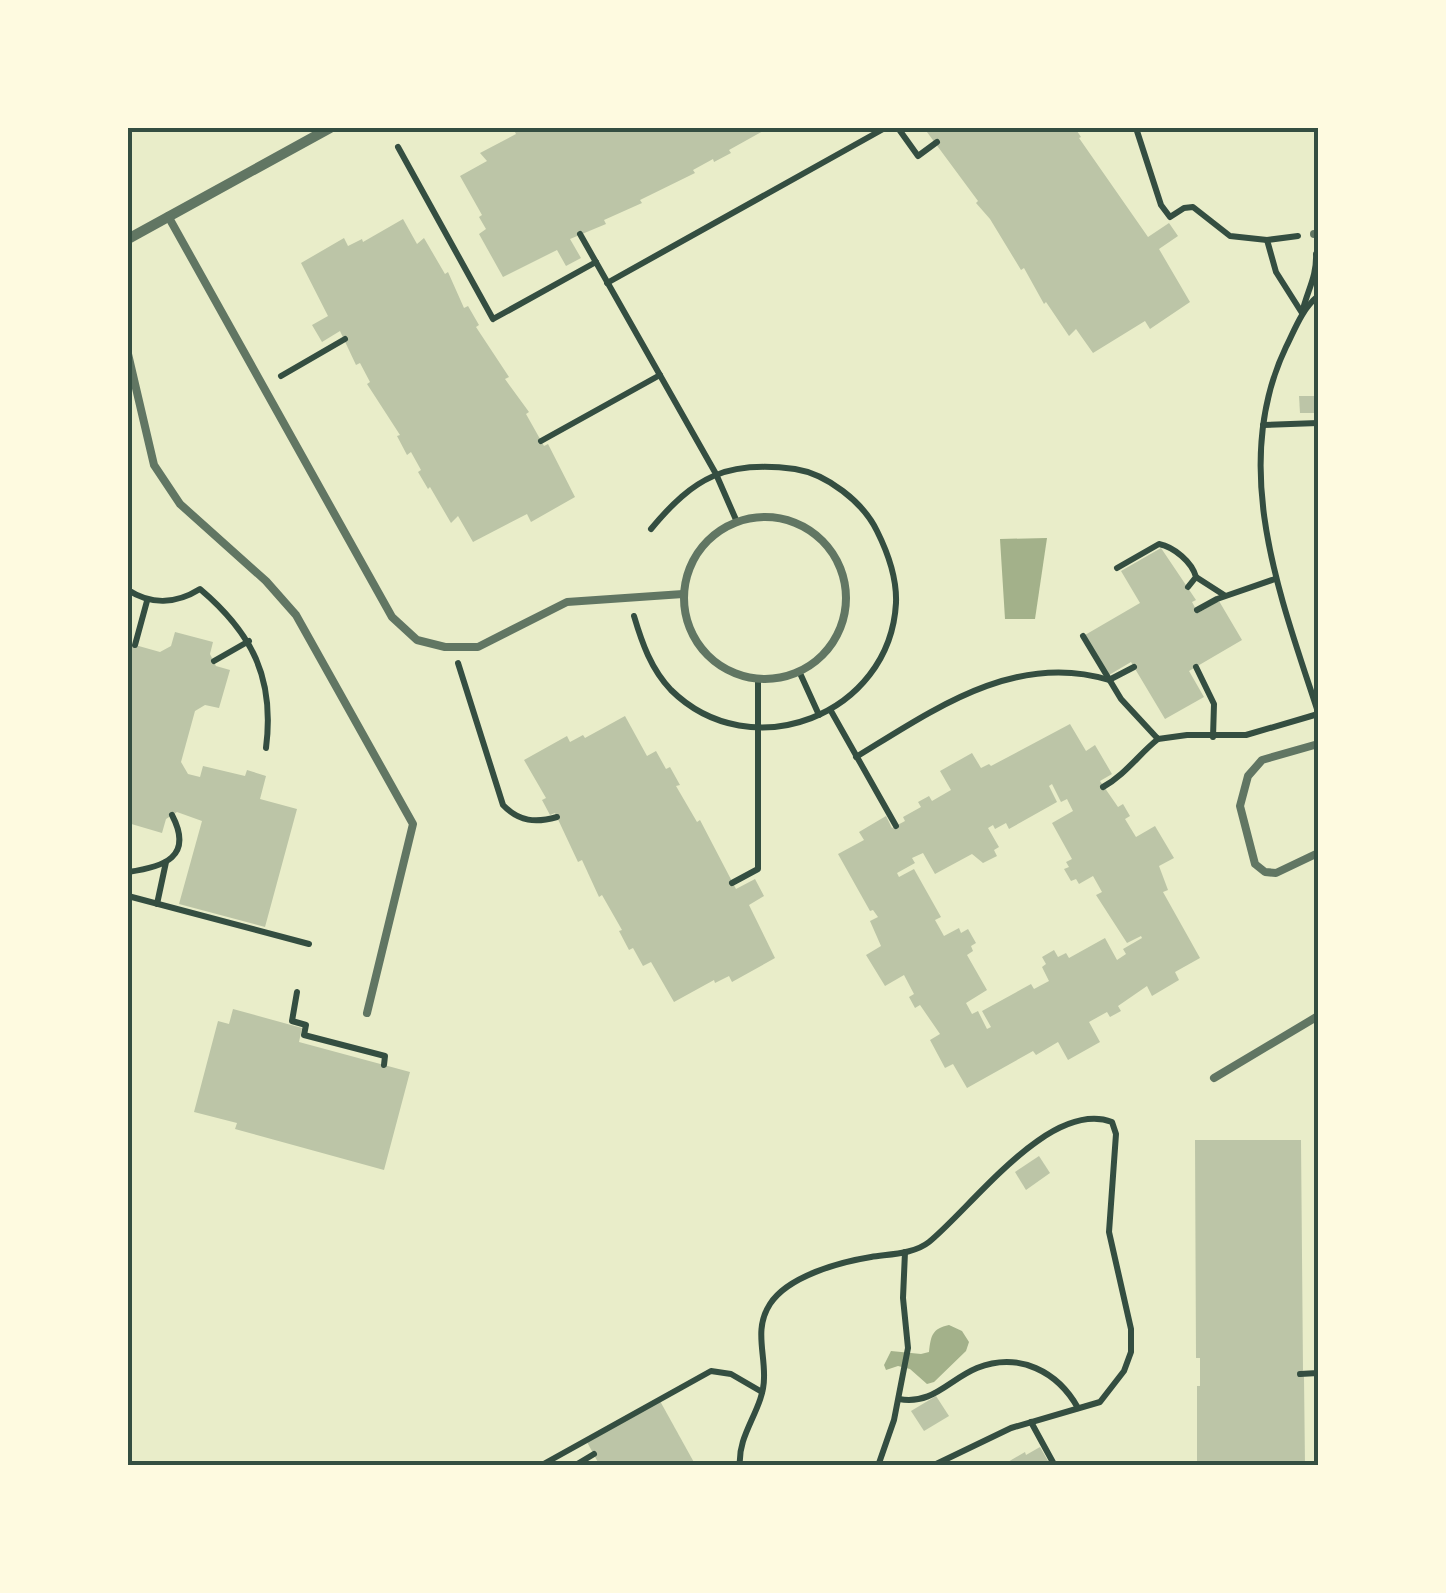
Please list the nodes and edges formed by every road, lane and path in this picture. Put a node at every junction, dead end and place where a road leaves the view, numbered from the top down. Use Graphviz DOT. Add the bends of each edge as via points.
graph roads {
  1 [pos="330,128"];
  2 [pos="884,128"];
  3 [pos="898,128"];
  4 [pos="1136,128"];
  5 [pos="937,142"];
  6 [pos="398,147"];
  7 [pos="168,216"];
  8 [pos="580,234"];
  9 [pos="128,239"];
  10 [pos="596,262"];
  11 [pos="1317,274"];
  12 [pos="608,282"];
  13 [pos="1318,296"];
  14 [pos="1302,313"];
  15 [pos="345,339"];
  16 [pos="128,354"];
  17 [pos="660,375"];
  18 [pos="263,387"];
  19 [pos="1318,424"];
  20 [pos="1263,425"];
  21 [pos="541,441"];
  22 [pos="716,474"];
  23 [pos="737,522"];
  24 [pos="651,529"];
  25 [pos="1117,568"];
  26 [pos="1196,577"];
  27 [pos="1275,580"];
  28 [pos="1188,586"];
  29 [pos="128,590"];
  30 [pos="683,594"];
  31 [pos="628,596"];
  32 [pos="1226,596"];
  33 [pos="147,601"];
  34 [pos="1196,610"];
  35 [pos="1083,636"];
  36 [pos="249,641"];
  37 [pos="135,645"];
  38 [pos="454,647"];
  39 [pos="214,661"];
  40 [pos="1134,666"];
  41 [pos="1196,667"];
  42 [pos="800,671"];
  43 [pos="758,679"];
  44 [pos="1109,680"];
  45 [pos="832,711"];
  46 [pos="1318,713"];
  47 [pos="819,715"];
  48 [pos="760,727"];
  49 [pos="1213,737"];
  50 [pos="1158,739"];
  51 [pos="1318,744"];
  52 [pos="266,748"];
  53 [pos="856,757"];
  54 [pos="1103,787"];
  55 [pos="172,815"];
  56 [pos="557,817"];
  57 [pos="896,826"];
  58 [pos="1318,853"];
  59 [pos="166,862"];
  60 [pos="128,872"];
  61 [pos="732,883"];
  62 [pos="128,896"];
  63 [pos="157,904"];
  64 [pos="309,944"];
  65 [pos="297,992"];
  66 [pos="367,1013"];
  67 [pos="1318,1016"];
  68 [pos="384,1065"];
  69 [pos="1214,1078"];
  70 [pos="905,1252"];
  71 [pos="1300,1374"];
  72 [pos="1318,1374"];
  73 [pos="762,1392"];
  74 [pos="899,1399"];
  75 [pos="1078,1408"];
  76 [pos="1031,1422"];
  77 [pos="594,1454"];
  78 [pos="540,1466"];
  79 [pos="574,1466"];
  80 [pos="740,1466"];
  81 [pos="878,1466"];
  82 [pos="932,1466"];
  83 [pos="1055,1466"];
  1 -- 7 [label="street"];
  2 -- 12 [label="path"];
  3 -- 5 [label="path" via="918,156"];
  4 -- 14 [label="path" via="1170,217 1193,207 1230,236 1268,240 1276,272"];
  6 -- 10 [label="path" via="493,319"];
  7 -- 9 [label="street"];
  7 -- 18 [label="lane"];
  8 -- 10 [label="path"];
  10 -- 12 [label="path"];
  11 -- 14 [label="path"];
  12 -- 17 [label="path"];
  13 -- 14 [label="path"];
  14 -- 20 [label="path" via="1280,359"];
  15 -- 18 [label="path"];
  16 -- 66 [label="lane" via="154,465 180,504 296,615 413,824"];
  17 -- 21 [label="path"];
  17 -- 22 [label="path"];
  18 -- 38 [label="lane" via="392,617 417,640"];
  19 -- 20 [label="path"];
  20 -- 27 [label="path" via="1263,506"];
  22 -- 23 [label="path"];
  22 -- 24 [label="path" via="679,496"];
  22 -- 45 [label="path" via="758,465 802,470 841,489 872,520 891,560 896,603 887,646 864,682"];
  23 -- 30 [label="lane" via="704,543 689,566"];
  23 -- 42 [label="lane" via="780,518 806,528 840,567 844,618 833,642"];
  25 -- 26 [label="path" via="1159,544 1190,563"];
  26 -- 28 [label="path"];
  26 -- 32 [label="path"];
  27 -- 32 [label="path"];
  27 -- 46 [label="path"];
  29 -- 33 [label="path"];
  30 -- 31 [label="lane"];
  30 -- 43 [label="lane" via="698,646 718,666"];
  31 -- 38 [label="lane" via="567,602 478,647"];
  31 -- 48 [label="path" via="646,654 671,689 706,715"];
  32 -- 34 [label="path"];
  33 -- 36 [label="path" via="186,598 200,589"];
  33 -- 37 [label="path"];
  35 -- 44 [label="path"];
  36 -- 39 [label="path"];
  36 -- 52 [label="path" via="267,697"];
  38 -- 56 [label="path" via="503,806 525,820"];
  40 -- 44 [label="path"];
  41 -- 49 [label="path" via="1214,704"];
  42 -- 43 [label="lane"];
  42 -- 47 [label="path"];
  43 -- 48 [label="path"];
  44 -- 50 [label="path"];
  44 -- 53 [label="path" via="1069,671 1004,680 955,697"];
  45 -- 47 [label="path"];
  45 -- 53 [label="path"];
  46 -- 49 [label="path"];
  47 -- 48 [label="path" via="791,726"];
  48 -- 61 [label="path" via="758,868"];
  49 -- 50 [label="path"];
  50 -- 54 [label="path"];
  51 -- 58 [label="lane" via="1262,760 1248,776 1240,806 1255,864 1266,872"];
  53 -- 57 [label="path"];
  55 -- 59 [label="path" via="180,840"];
  59 -- 60 [label="path"];
  59 -- 63 [label="path"];
  62 -- 63 [label="path"];
  63 -- 64 [label="path"];
  65 -- 68 [label="path" via="292,1022 306,1025 304,1035 385,1056"];
  67 -- 69 [label="lane"];
  70 -- 73 [label="path" via="838,1265 771,1302 760,1337"];
  70 -- 74 [label="path" via="908,1348"];
  70 -- 75 [label="path" via="924,1246 1048,1134 1082,1119 1112,1122 1109,1232 1132,1330 1130,1352 1100,1402"];
  71 -- 72 [label="path"];
  73 -- 78 [label="path" via="711,1371"];
  73 -- 80 [label="path"];
  74 -- 75 [label="path" via="917,1402 978,1367 1004,1363 1045,1370"];
  74 -- 81 [label="path"];
  75 -- 76 [label="path"];
  76 -- 82 [label="path"];
  76 -- 83 [label="path"];
  77 -- 79 [label="path"];
}
